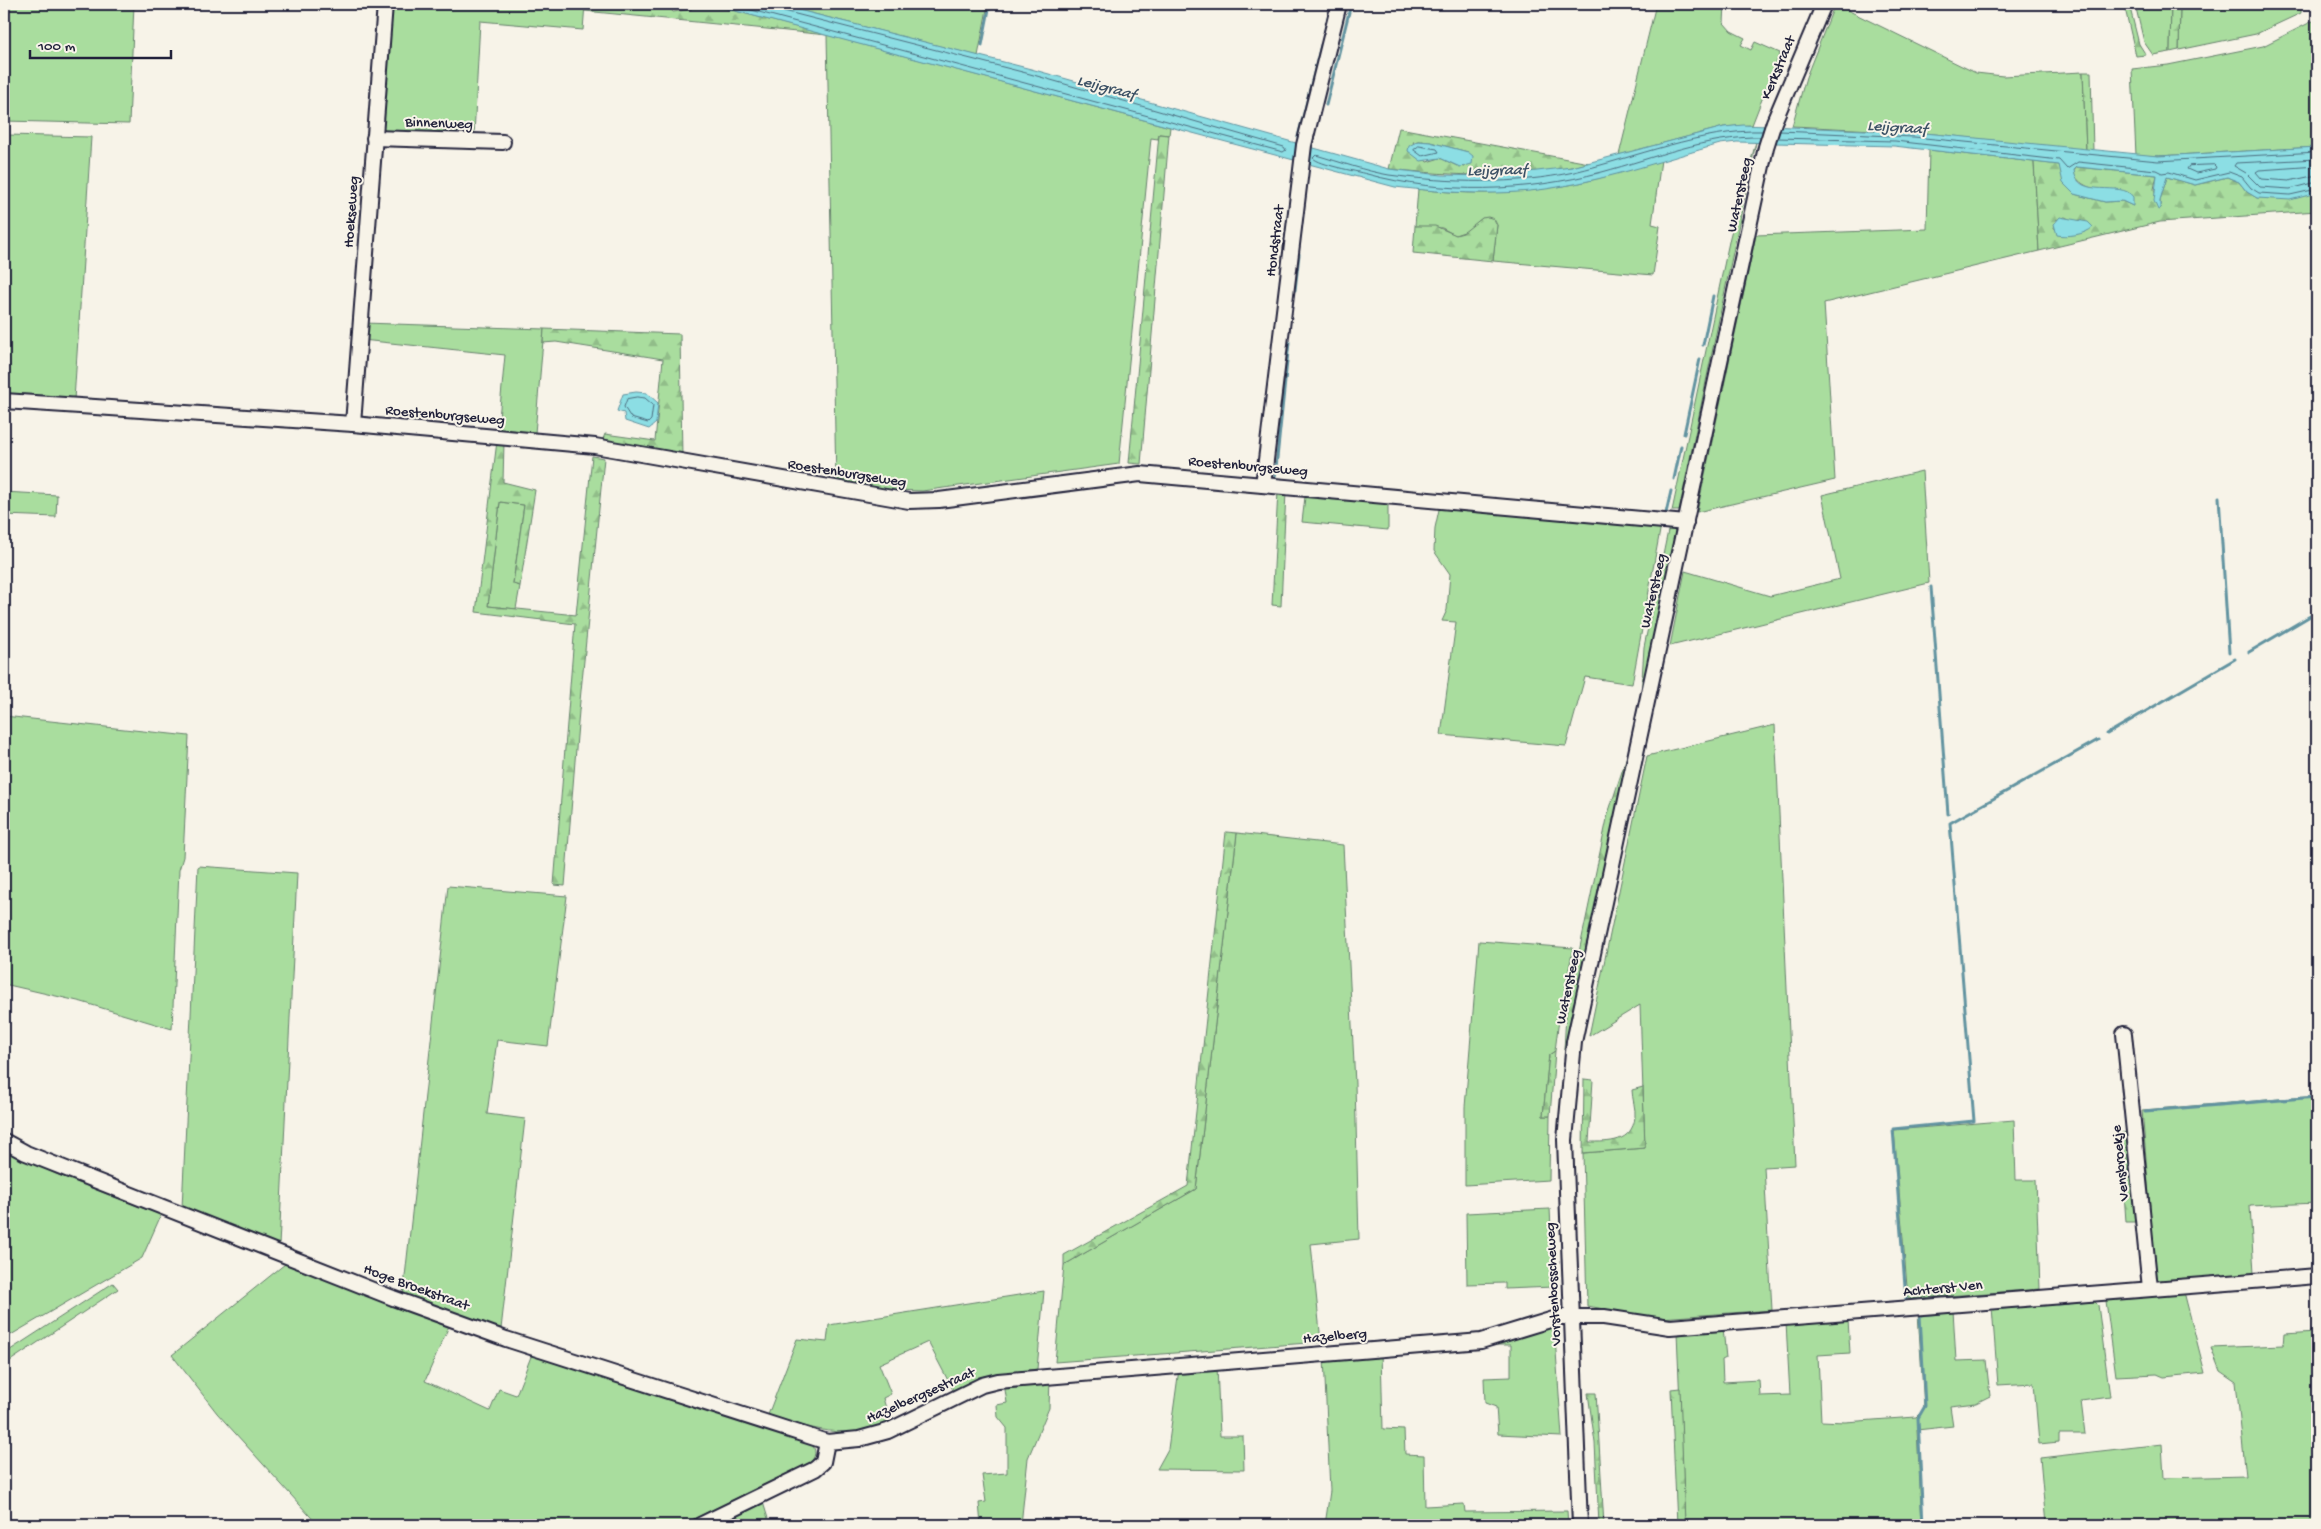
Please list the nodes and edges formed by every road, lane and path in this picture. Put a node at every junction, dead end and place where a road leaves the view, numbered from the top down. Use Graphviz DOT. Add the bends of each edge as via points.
graph roads {
  1 [pos="385,4"];
  2 [pos="1339,4"];
  3 [pos="1824,4"];
  4 [pos="374,138"];
  5 [pos="503,142"];
  6 [pos="1766,147"];
  7 [pos="4,401"];
  8 [pos="352,424"];
  9 [pos="1263,485"];
  10 [pos="1686,523"];
  11 [pos="2124,1034"];
  12 [pos="1574,1042"];
  13 [pos="4,1141"];
  14 [pos="2317,1276"];
  15 [pos="2150,1288"];
  16 [pos="1572,1317"];
  17 [pos="1097,1372"];
  18 [pos="827,1442"];
  19 [pos="700,1525"];
  20 [pos="1580,1525"];
  1 -- 4 [label="street, Hoekseweg"];
  2 -- 9 [label="street, Hondstraat" via="1304,145"];
  3 -- 6 [label="street, Kerkstraat"];
  4 -- 5 [label="street, Binnenweg"];
  4 -- 8 [label="street, Hoekseweg"];
  6 -- 10 [label="street, Watersteeg"];
  7 -- 8 [label="street, Roestenburgseweg"];
  8 -- 9 [label="street, Roestenburgseweg" via="595,446 909,501 1140,474"];
  9 -- 10 [label="street, Roestenburgseweg"];
  10 -- 12 [label="street, Watersteeg"];
  11 -- 15 [label="street, Vensbroekje"];
  12 -- 16 [label="street, Vorstenbosscheweg" via="1565,1140"];
  13 -- 18 [label="street, Hoge Broekstraat" via="160,1207 402,1301 506,1339"];
  14 -- 15 [label="street, Achterst Ven"];
  15 -- 16 [label="street, Achterst Ven" via="1670,1326 1604,1317"];
  16 -- 17 [label="street, Hazelberg" via="1548,1320 1482,1341"];
  16 -- 20 [label="street, Vorstenbosscheweg"];
  17 -- 18 [label="street, Hazelbergsestraat" via="982,1385 888,1431 859,1439"];
  18 -- 19 [label="street" via="823,1462 815,1469"];
}
